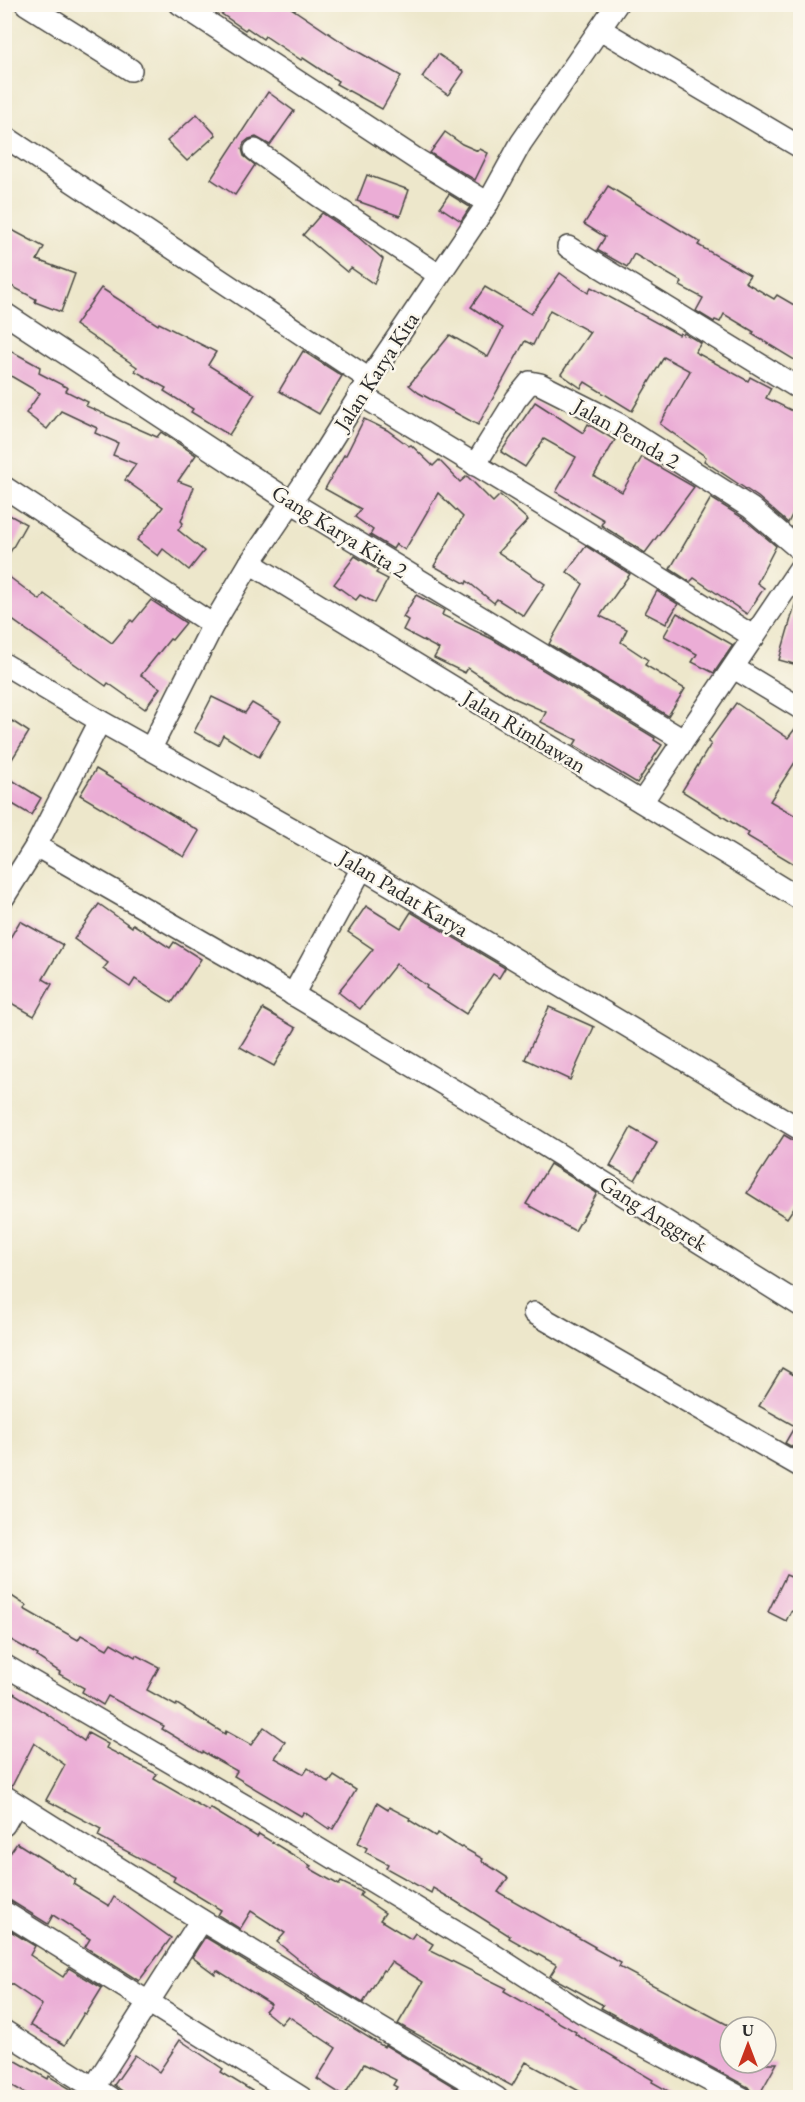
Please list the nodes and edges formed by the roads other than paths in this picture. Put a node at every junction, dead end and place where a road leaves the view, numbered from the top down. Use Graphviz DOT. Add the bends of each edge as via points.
graph roads {
  1 [pos="26,4"];
  2 [pos="180,4"];
  3 [pos="617,4"];
  4 [pos="600,29"];
  5 [pos="131,70"];
  6 [pos="4,136"];
  7 [pos="801,147"];
  8 [pos="255,150"];
  9 [pos="488,203"];
  10 [pos="568,248"];
  11 [pos="439,274"];
  12 [pos="4,313"];
  13 [pos="364,387"];
  14 [pos="801,389"];
  15 [pos="475,465"];
  16 [pos="4,487"];
  17 [pos="291,502"];
  18 [pos="801,550"];
  19 [pos="250,563"];
  20 [pos="801,568"];
  21 [pos="213,625"];
  22 [pos="754,637"];
  23 [pos="4,664"];
  24 [pos="734,668"];
  25 [pos="801,708"];
  26 [pos="100,722"];
  27 [pos="683,740"];
  28 [pos="151,748"];
  29 [pos="642,802"];
  30 [pos="36,846"];
  31 [pos="362,868"];
  32 [pos="4,897"];
  33 [pos="801,899"];
  34 [pos="293,995"];
  35 [pos="801,1129"];
  36 [pos="801,1305"];
  37 [pos="534,1313"];
  38 [pos="801,1466"];
  39 [pos="4,1665"];
  40 [pos="10,1800"];
  41 [pos="4,1825"];
  42 [pos="4,1912"];
  43 [pos="201,1920"];
  44 [pos="148,2004"];
  45 [pos="4,2031"];
  46 [pos="102,2092"];
  47 [pos="302,2097"];
  48 [pos="497,2097"];
  49 [pos="742,2097"];
  1 -- 5 [label="street"];
  2 -- 9 [label="street"];
  3 -- 4 [label="street, Jalan Karya Kita"];
  4 -- 7 [label="street"];
  4 -- 9 [label="street, Jalan Karya Kita" via="521,142"];
  6 -- 13 [label="street"];
  8 -- 11 [label="street"];
  9 -- 11 [label="street, Jalan Karya Kita"];
  10 -- 14 [label="street"];
  11 -- 13 [label="street, Jalan Karya Kita"];
  12 -- 17 [label="street, Gang Karya Kita 2"];
  13 -- 15 [label="street"];
  13 -- 17 [label="street, Jalan Karya Kita"];
  15 -- 18 [label="street, Jalan Pemda 2" via="516,399 530,382 540,384 619,424 751,508"];
  15 -- 22 [label="street"];
  16 -- 21 [label="street"];
  17 -- 19 [label="street, Jalan Karya Kita"];
  17 -- 27 [label="street, Gang Karya Kita 2"];
  19 -- 21 [label="street, Jalan Karya Kita"];
  19 -- 29 [label="street, Jalan Rimbawan"];
  20 -- 22 [label="street"];
  21 -- 28 [label="street, Jalan Karya Kita"];
  22 -- 24 [label="street"];
  23 -- 26 [label="street, Jalan Padat Karya"];
  24 -- 25 [label="street"];
  24 -- 27 [label="street"];
  26 -- 28 [label="street, Jalan Padat Karya"];
  26 -- 30 [label="street"];
  27 -- 29 [label="street"];
  28 -- 31 [label="street, Jalan Padat Karya"];
  29 -- 33 [label="street, Jalan Rimbawan"];
  30 -- 32 [label="street"];
  30 -- 34 [label="street, Gang Anggrek"];
  31 -- 34 [label="street"];
  31 -- 35 [label="street, Jalan Padat Karya"];
  34 -- 36 [label="street, Gang Anggrek" via="507,1122"];
  37 -- 38 [label="street"];
  39 -- 49 [label="street" via="309,1843 583,2013"];
  40 -- 41 [label="street"];
  40 -- 43 [label="street"];
  42 -- 44 [label="street"];
  43 -- 44 [label="street"];
  43 -- 48 [label="street"];
  44 -- 46 [label="street"];
  44 -- 47 [label="street"];
  45 -- 46 [label="street"];
}
